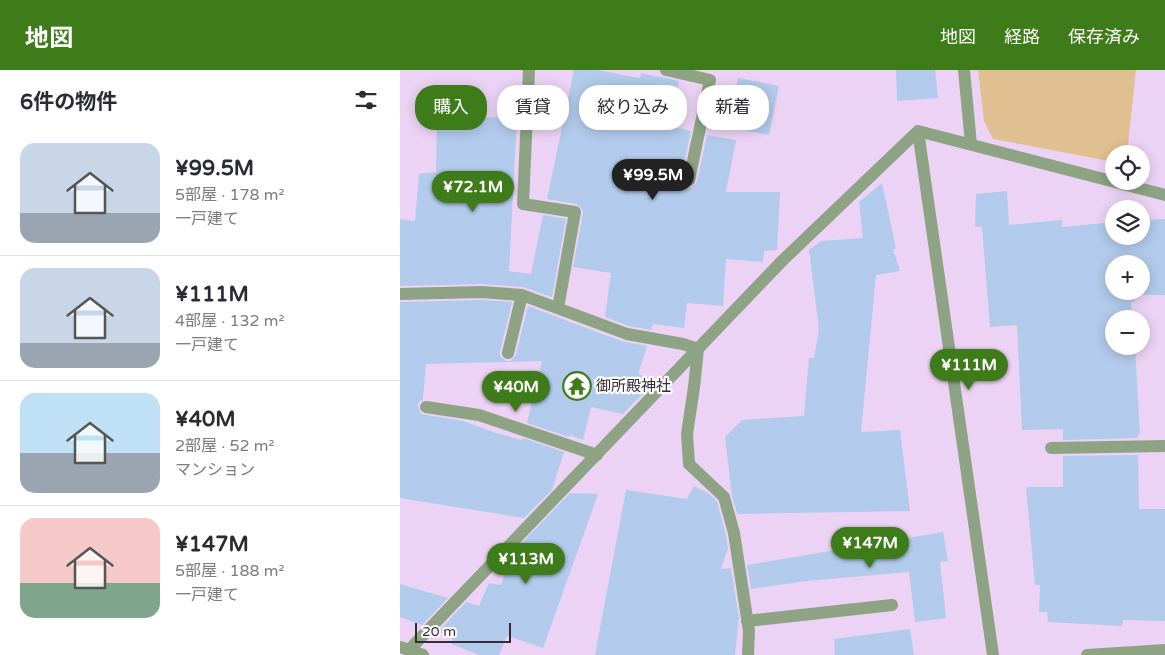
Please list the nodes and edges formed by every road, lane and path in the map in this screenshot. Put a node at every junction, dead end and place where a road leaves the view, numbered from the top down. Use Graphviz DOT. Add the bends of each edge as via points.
graph roads {
  1 [pos="529,70"];
  2 [pos="666,70"];
  3 [pos="964,70"];
  4 [pos="918,131"];
  5 [pos="971,144"];
  6 [pos="688,180"];
  7 [pos="1165,195"];
  8 [pos="400,294"];
  9 [pos="522,295"];
  10 [pos="558,308"];
  11 [pos="698,349"];
  12 [pos="508,353"];
  13 [pos="426,406"];
  14 [pos="1165,446"];
  15 [pos="1051,448"];
  16 [pos="597,455"];
  17 [pos="892,605"];
  18 [pos="747,621"];
  19 [pos="404,649"];
  20 [pos="1165,650"];
  21 [pos="423,655"];
  22 [pos="748,655"];
  23 [pos="993,655"];
  24 [pos="1086,655"];
  1 -- 10 [label="street" via="523,204 575,212"];
  2 -- 6 [label="street" via="710,80"];
  3 -- 5 [label="street"];
  4 -- 5 [label="street"];
  4 -- 11 [label="street" via="782,260"];
  4 -- 23 [label="street"];
  5 -- 7 [label="street"];
  8 -- 9 [label="street" via="481,292"];
  9 -- 10 [label="street"];
  9 -- 12 [label="street"];
  10 -- 11 [label="street" via="627,334"];
  11 -- 16 [label="street"];
  11 -- 18 [label="street" via="687,434 689,464 724,497 734,533"];
  13 -- 16 [label="street" via="478,415"];
  14 -- 15 [label="street"];
  16 -- 19 [label="street"];
  17 -- 18 [label="street"];
  18 -- 22 [label="street"];
  19 -- 21 [label="street"];
  20 -- 24 [label="street"];
}
